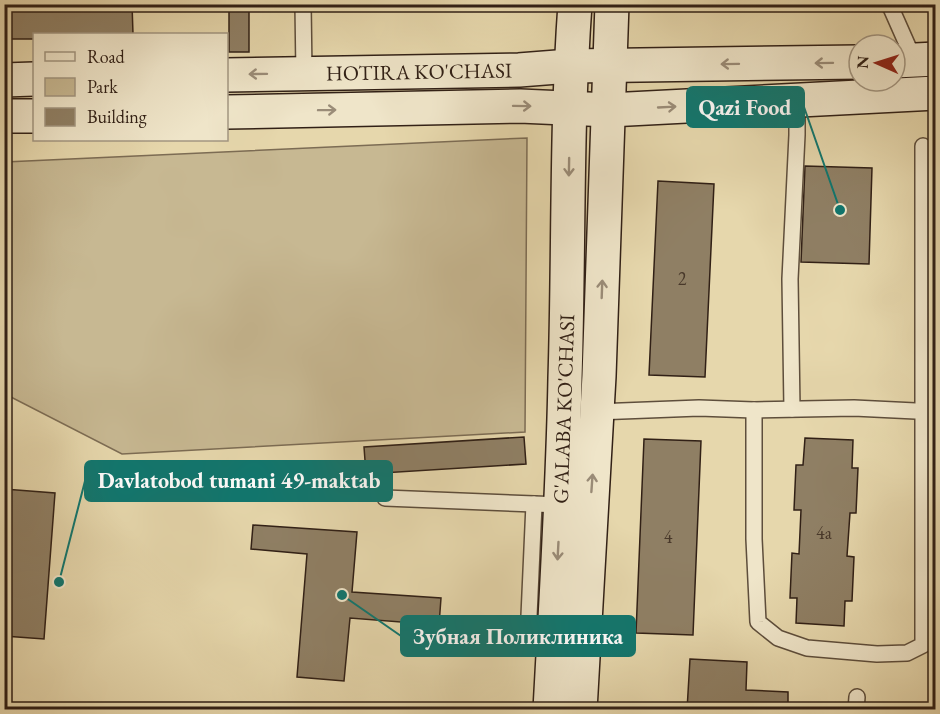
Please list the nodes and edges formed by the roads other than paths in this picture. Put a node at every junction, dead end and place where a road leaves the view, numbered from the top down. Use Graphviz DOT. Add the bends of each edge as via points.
graph roads {
  1 [pos="303,4"];
  2 [pos="575,4"];
  3 [pos="612,4"];
  4 [pos="887,4"];
  5 [pos="915,60"];
  6 [pos="847,62"];
  7 [pos="570,66"];
  8 [pos="611,66"];
  9 [pos="304,74"];
  10 [pos="228,75"];
  11 [pos="4,80"];
  12 [pos="33,80"];
  13 [pos="936,93"];
  14 [pos="797,101"];
  15 [pos="570,108"];
  16 [pos="609,110"];
  17 [pos="228,112"];
  18 [pos="4,116"];
  19 [pos="33,116"];
  20 [pos="923,146"];
  21 [pos="792,409"];
  22 [pos="754,410"];
  23 [pos="596,412"];
  24 [pos="929,412"];
  25 [pos="384,498"];
  26 [pos="548,504"];
  27 [pos="529,616"];
  28 [pos="550,710"];
  29 [pos="580,710"];
  1 -- 9 [label="lane"];
  2 -- 7 [label="main road, G'ALABA KO'CHASI"];
  3 -- 8 [label="main road, G'ALABA KO'CHASI"];
  4 -- 5 [label="lane"];
  6 -- 8 [label="main road, HOTIRA KO'CHASI, one-way"];
  7 -- 8 [label="main road, HOTIRA KO'CHASI"];
  7 -- 9 [label="main road, HOTIRA KO'CHASI"];
  7 -- 15 [label="main road, G'ALABA KO'CHASI"];
  8 -- 16 [label="main road, G'ALABA KO'CHASI"];
  9 -- 10 [label="main road, HOTIRA KO'CHASI, one-way"];
  11 -- 12 [label="main road"];
  13 -- 14 [label="main road, HOTIRA KO'CHASI"];
  16 -- 14 [label="main road, HOTIRA KO'CHASI, one-way"];
  14 -- 21 [label="lane" via="790,279"];
  15 -- 16 [label="main road, HOTIRA KO'CHASI"];
  17 -- 15 [label="main road, HOTIRA KO'CHASI, one-way"];
  15 -- 26 [label="main road, G'ALABA KO'CHASI, one-way" via="566,367"];
  23 -- 16 [label="main road, G'ALABA KO'CHASI, one-way"];
  18 -- 19 [label="main road"];
  20 -- 24 [label="lane"];
  21 -- 22 [label="lane"];
  21 -- 24 [label="lane"];
  22 -- 23 [label="lane"];
  22 -- 24 [label="lane" via="758,622 778,638 807,648 877,654 907,653 923,645"];
  29 -- 23 [label="main road, G'ALABA KO'CHASI, one-way"];
  25 -- 26 [label="lane"];
  26 -- 27 [label="lane"];
  26 -- 28 [label="main road, G'ALABA KO'CHASI, one-way"];
}
